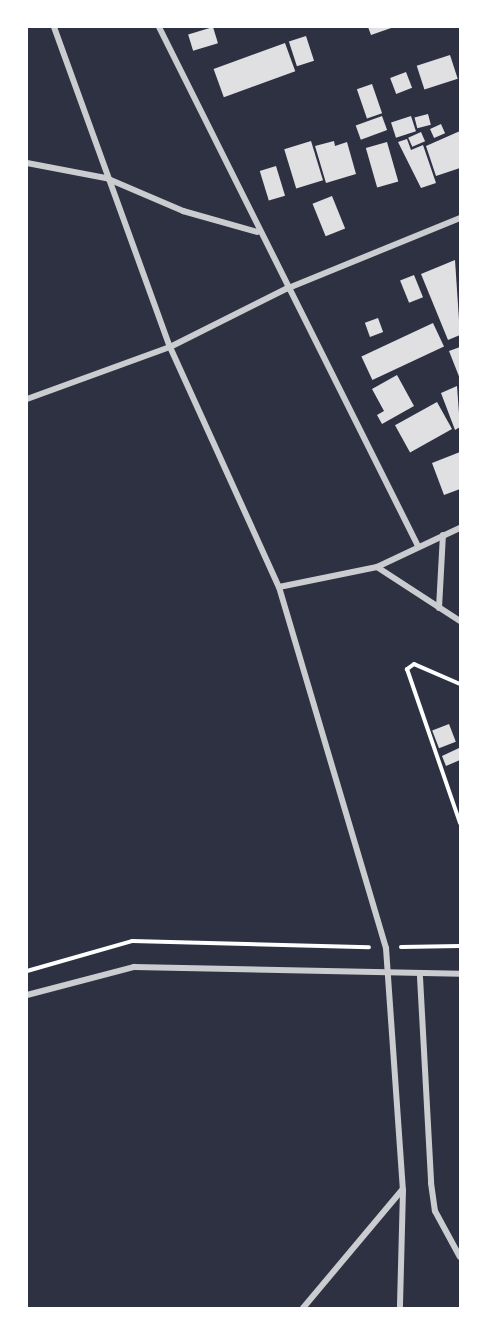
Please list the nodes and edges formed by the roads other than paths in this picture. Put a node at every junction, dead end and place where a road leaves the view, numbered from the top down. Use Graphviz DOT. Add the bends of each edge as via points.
graph roads {
  1 [pos="54,27"];
  2 [pos="159,27"];
  3 [pos="27,163"];
  4 [pos="106,178"];
  5 [pos="460,218"];
  6 [pos="257,232"];
  7 [pos="286,289"];
  8 [pos="170,347"];
  9 [pos="27,399"];
  10 [pos="460,528"];
  11 [pos="443,535"];
  12 [pos="418,546"];
  13 [pos="377,567"];
  14 [pos="279,587"];
  15 [pos="439,608"];
  16 [pos="460,621"];
  17 [pos="390,974"];
  18 [pos="460,974"];
  19 [pos="420,976"];
  20 [pos="27,995"];
  21 [pos="403,1190"];
  22 [pos="460,1257"];
  23 [pos="303,1308"];
  24 [pos="400,1308"];
  1 -- 4 [label="street"];
  2 -- 6 [label="street"];
  3 -- 4 [label="street"];
  4 -- 6 [label="street" via="183,211"];
  4 -- 8 [label="street"];
  5 -- 7 [label="street"];
  6 -- 7 [label="street"];
  7 -- 8 [label="street"];
  7 -- 12 [label="street"];
  8 -- 9 [label="street"];
  8 -- 14 [label="street"];
  10 -- 11 [label="street"];
  11 -- 12 [label="street"];
  11 -- 15 [label="street"];
  12 -- 13 [label="street"];
  13 -- 14 [label="street"];
  13 -- 15 [label="street"];
  14 -- 17 [label="street" via="386,948"];
  15 -- 16 [label="street"];
  17 -- 19 [label="street"];
  17 -- 20 [label="street" via="135,967"];
  17 -- 21 [label="street"];
  18 -- 19 [label="street"];
  19 -- 22 [label="street" via="431,1183 435,1211"];
  21 -- 23 [label="street"];
  21 -- 24 [label="street"];
}
